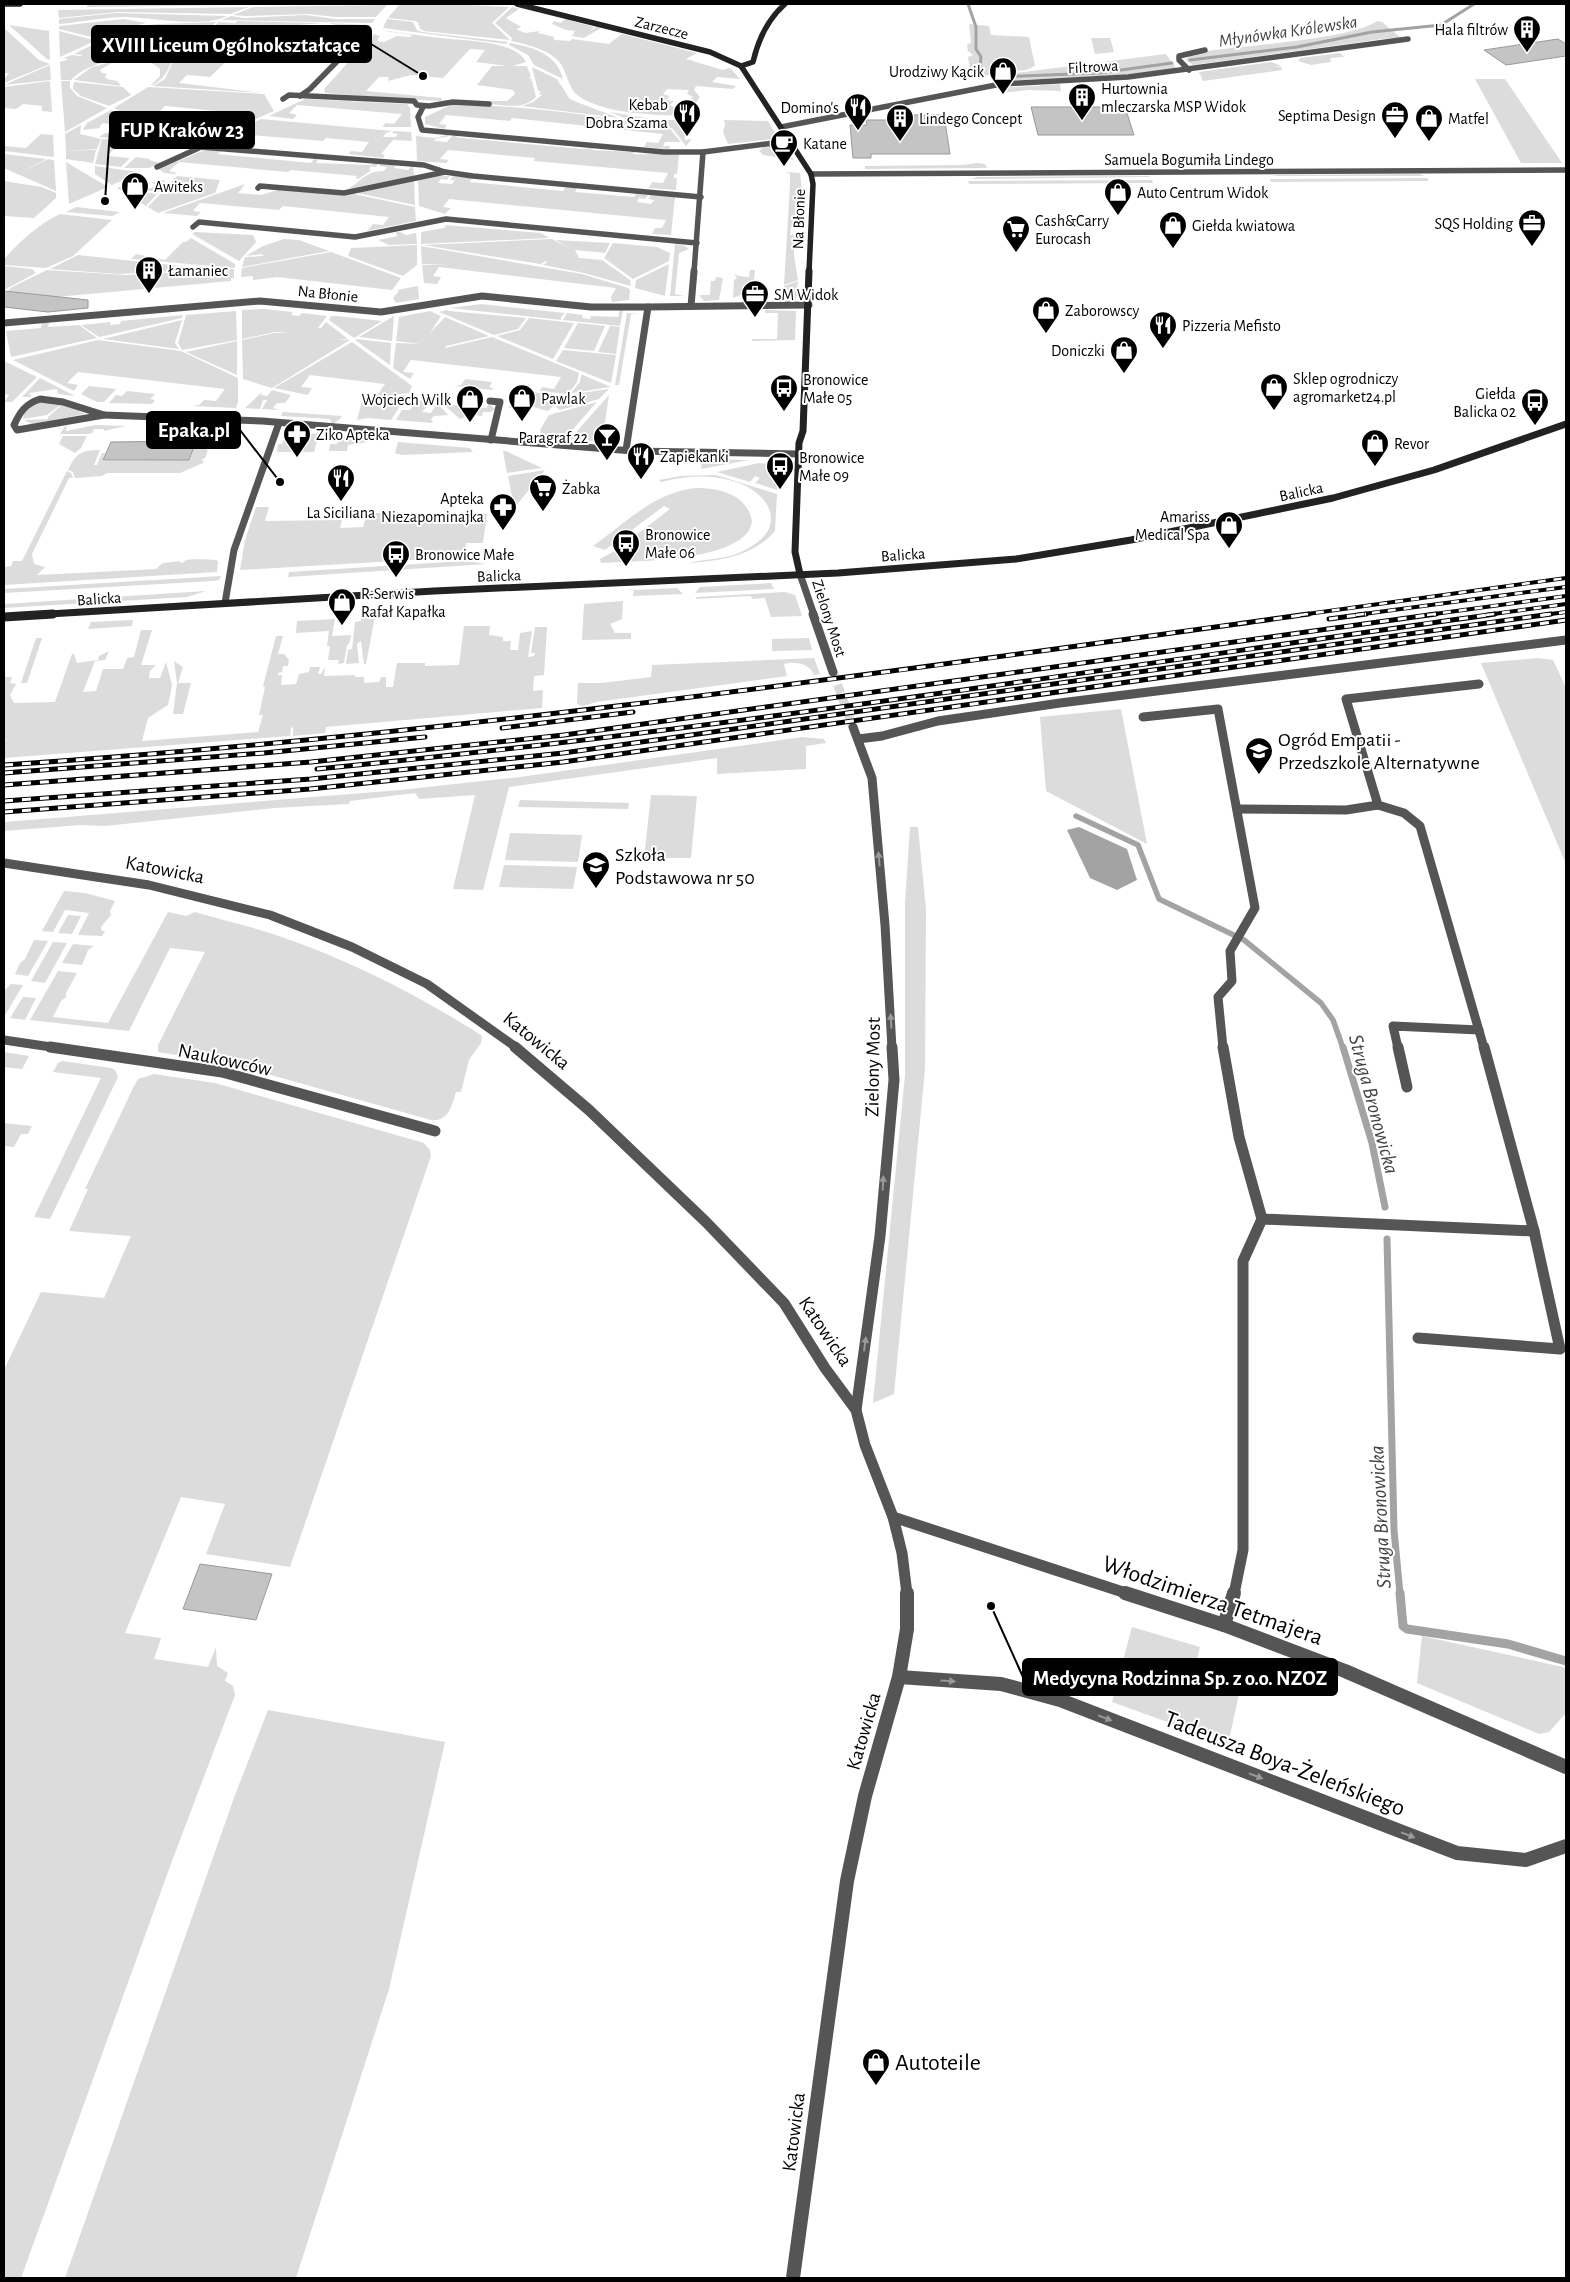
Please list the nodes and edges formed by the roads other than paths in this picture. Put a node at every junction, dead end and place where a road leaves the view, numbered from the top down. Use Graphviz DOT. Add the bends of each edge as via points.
graph roads {
  1 [pos="4,4"];
  2 [pos="20,4"];
  3 [pos="517,4"];
  4 [pos="535,4"];
  5 [pos="785,4"];
  6 [pos="530,6"];
  7 [pos="359,39"];
  8 [pos="1408,39"];
  9 [pos="1205,50"];
  10 [pos="741,66"];
  11 [pos="1189,70"];
  12 [pos="300,96"];
  13 [pos="283,99"];
  14 [pos="489,104"];
  15 [pos="423,107"];
  16 [pos="781,127"];
  17 [pos="790,141"];
  18 [pos="703,152"];
  19 [pos="157,167"];
  20 [pos="1566,170"];
  21 [pos="445,172"];
  22 [pos="811,174"];
  23 [pos="258,188"];
  24 [pos="701,197"];
  25 [pos="193,227"];
  26 [pos="697,243"];
  27 [pos="808,305"];
  28 [pos="691,306"];
  29 [pos="648,307"];
  30 [pos="4,323"];
  31 [pos="490,401"];
  32 [pos="104,415"];
  33 [pos="279,423"];
  34 [pos="1566,424"];
  35 [pos="491,440"];
  36 [pos="626,450"];
  37 [pos="799,454"];
  38 [pos="800,574"];
  39 [pos="225,604"];
  40 [pos="4,617"];
  41 [pos="1566,640"];
  42 [pos="832,672"];
  43 [pos="1479,684"];
  44 [pos="1143,717"];
  45 [pos="853,727"];
  46 [pos="858,739"];
  47 [pos="1378,804"];
  48 [pos="1238,809"];
  49 [pos="4,863"];
  50 [pos="1479,1030"];
  51 [pos="4,1040"];
  52 [pos="1407,1087"];
  53 [pos="436,1131"];
  54 [pos="1262,1219"];
  55 [pos="1534,1231"];
  56 [pos="1418,1338"];
  57 [pos="856,1410"];
  58 [pos="893,1517"];
  59 [pos="1224,1625"];
  60 [pos="899,1677"];
  61 [pos="1565,1764"];
  62 [pos="1566,1846"];
  63 [pos="793,2278"];
  1 -- 2 [label="street"];
  3 -- 6 [label="street, Zarzecze"];
  4 -- 6 [label="street"];
  5 -- 10 [label="street" via="773,16 757,44 753,62"];
  6 -- 10 [label="street, Zarzecze" via="710,52"];
  7 -- 12 [label="street"];
  8 -- 11 [label="street, Filtrowa"];
  9 -- 11 [label="street" via="1179,56"];
  10 -- 16 [label="street, Na Błonie"];
  11 -- 16 [label="street, Filtrowa" via="1128,77 994,84"];
  12 -- 13 [label="street"];
  12 -- 15 [label="street" via="414,101"];
  14 -- 15 [label="street" via="447,102"];
  15 -- 18 [label="street" via="418,117 422,130 664,152"];
  16 -- 17 [label="street, Na Błonie"];
  17 -- 18 [label="street"];
  17 -- 22 [label="street, Na Błonie"];
  18 -- 24 [label="street"];
  19 -- 21 [label="street" via="201,147 416,164"];
  20 -- 22 [label="street, Samuela Bogumiła Lindego"];
  21 -- 23 [label="street" via="348,193"];
  21 -- 24 [label="street"];
  22 -- 27 [label="street, Na Błonie"];
  24 -- 26 [label="street"];
  25 -- 26 [label="street" via="199,222 360,236 446,219"];
  26 -- 28 [label="street"];
  27 -- 28 [label="street, Na Błonie"];
  27 -- 37 [label="street, Na Błonie" via="803,431"];
  28 -- 29 [label="street, Na Błonie"];
  29 -- 30 [label="street, Na Błonie" via="591,307 482,296 382,312 260,301"];
  29 -- 36 [label="street"];
  31 -- 35 [label="street" via="500,402"];
  32 -- 32 [label="street" via="34,429 15,429 14,425 20,412 32,401 40,399 63,400"];
  32 -- 33 [label="street"];
  33 -- 35 [label="street"];
  33 -- 39 [label="street" via="234,550"];
  34 -- 38 [label="street, Balicka" via="1377,487 1162,534 1016,558"];
  35 -- 36 [label="street"];
  36 -- 37 [label="street"];
  37 -- 38 [label="street, Na Błonie" via="795,552"];
  38 -- 39 [label="street, Balicka"];
  38 -- 42 [label="street, Zielony Most"];
  39 -- 40 [label="street, Balicka"];
  41 -- 46 [label="street" via="1051,705 938,721"];
  43 -- 47 [label="street" via="1346,699"];
  44 -- 48 [label="street" via="1218,709"];
  45 -- 46 [label="street, Zielony Most"];
  57 -- 46 [label="street, Zielony Most, one-way" via="880,1236 894,1080 874,795 868,764"];
  47 -- 48 [label="street" via="1346,810"];
  47 -- 50 [label="street" via="1404,813 1420,826"];
  48 -- 54 [label="street" via="1254,908 1230,951 1232,981 1218,997 1220,1038 1239,1143"];
  49 -- 57 [label="street, Katowicka" via="149,885 270,915 352,947 427,984 531,1059 706,1222 784,1303"];
  50 -- 52 [label="street" via="1394,1026"];
  50 -- 55 [label="street"];
  51 -- 53 [label="street, Naukowców" via="222,1072"];
  54 -- 55 [label="street"];
  54 -- 59 [label="street" via="1244,1261 1243,1550"];
  55 -- 56 [label="street" via="1560,1349"];
  57 -- 58 [label="street, Katowicka" via="865,1445"];
  58 -- 59 [label="street, Włodzimierza Tetmajera"];
  58 -- 60 [label="street, Katowicka" via="907,1575 908,1598 907,1630"];
  59 -- 61 [label="street, Włodzimierza Tetmajera" via="1345,1671"];
  60 -- 62 [label="street, Tadeusza Boya-Żeleńskiego, one-way" via="1001,1684 1060,1700 1457,1853 1526,1860"];
  60 -- 63 [label="street, Katowicka" via="864,1796 847,1881"];
}
